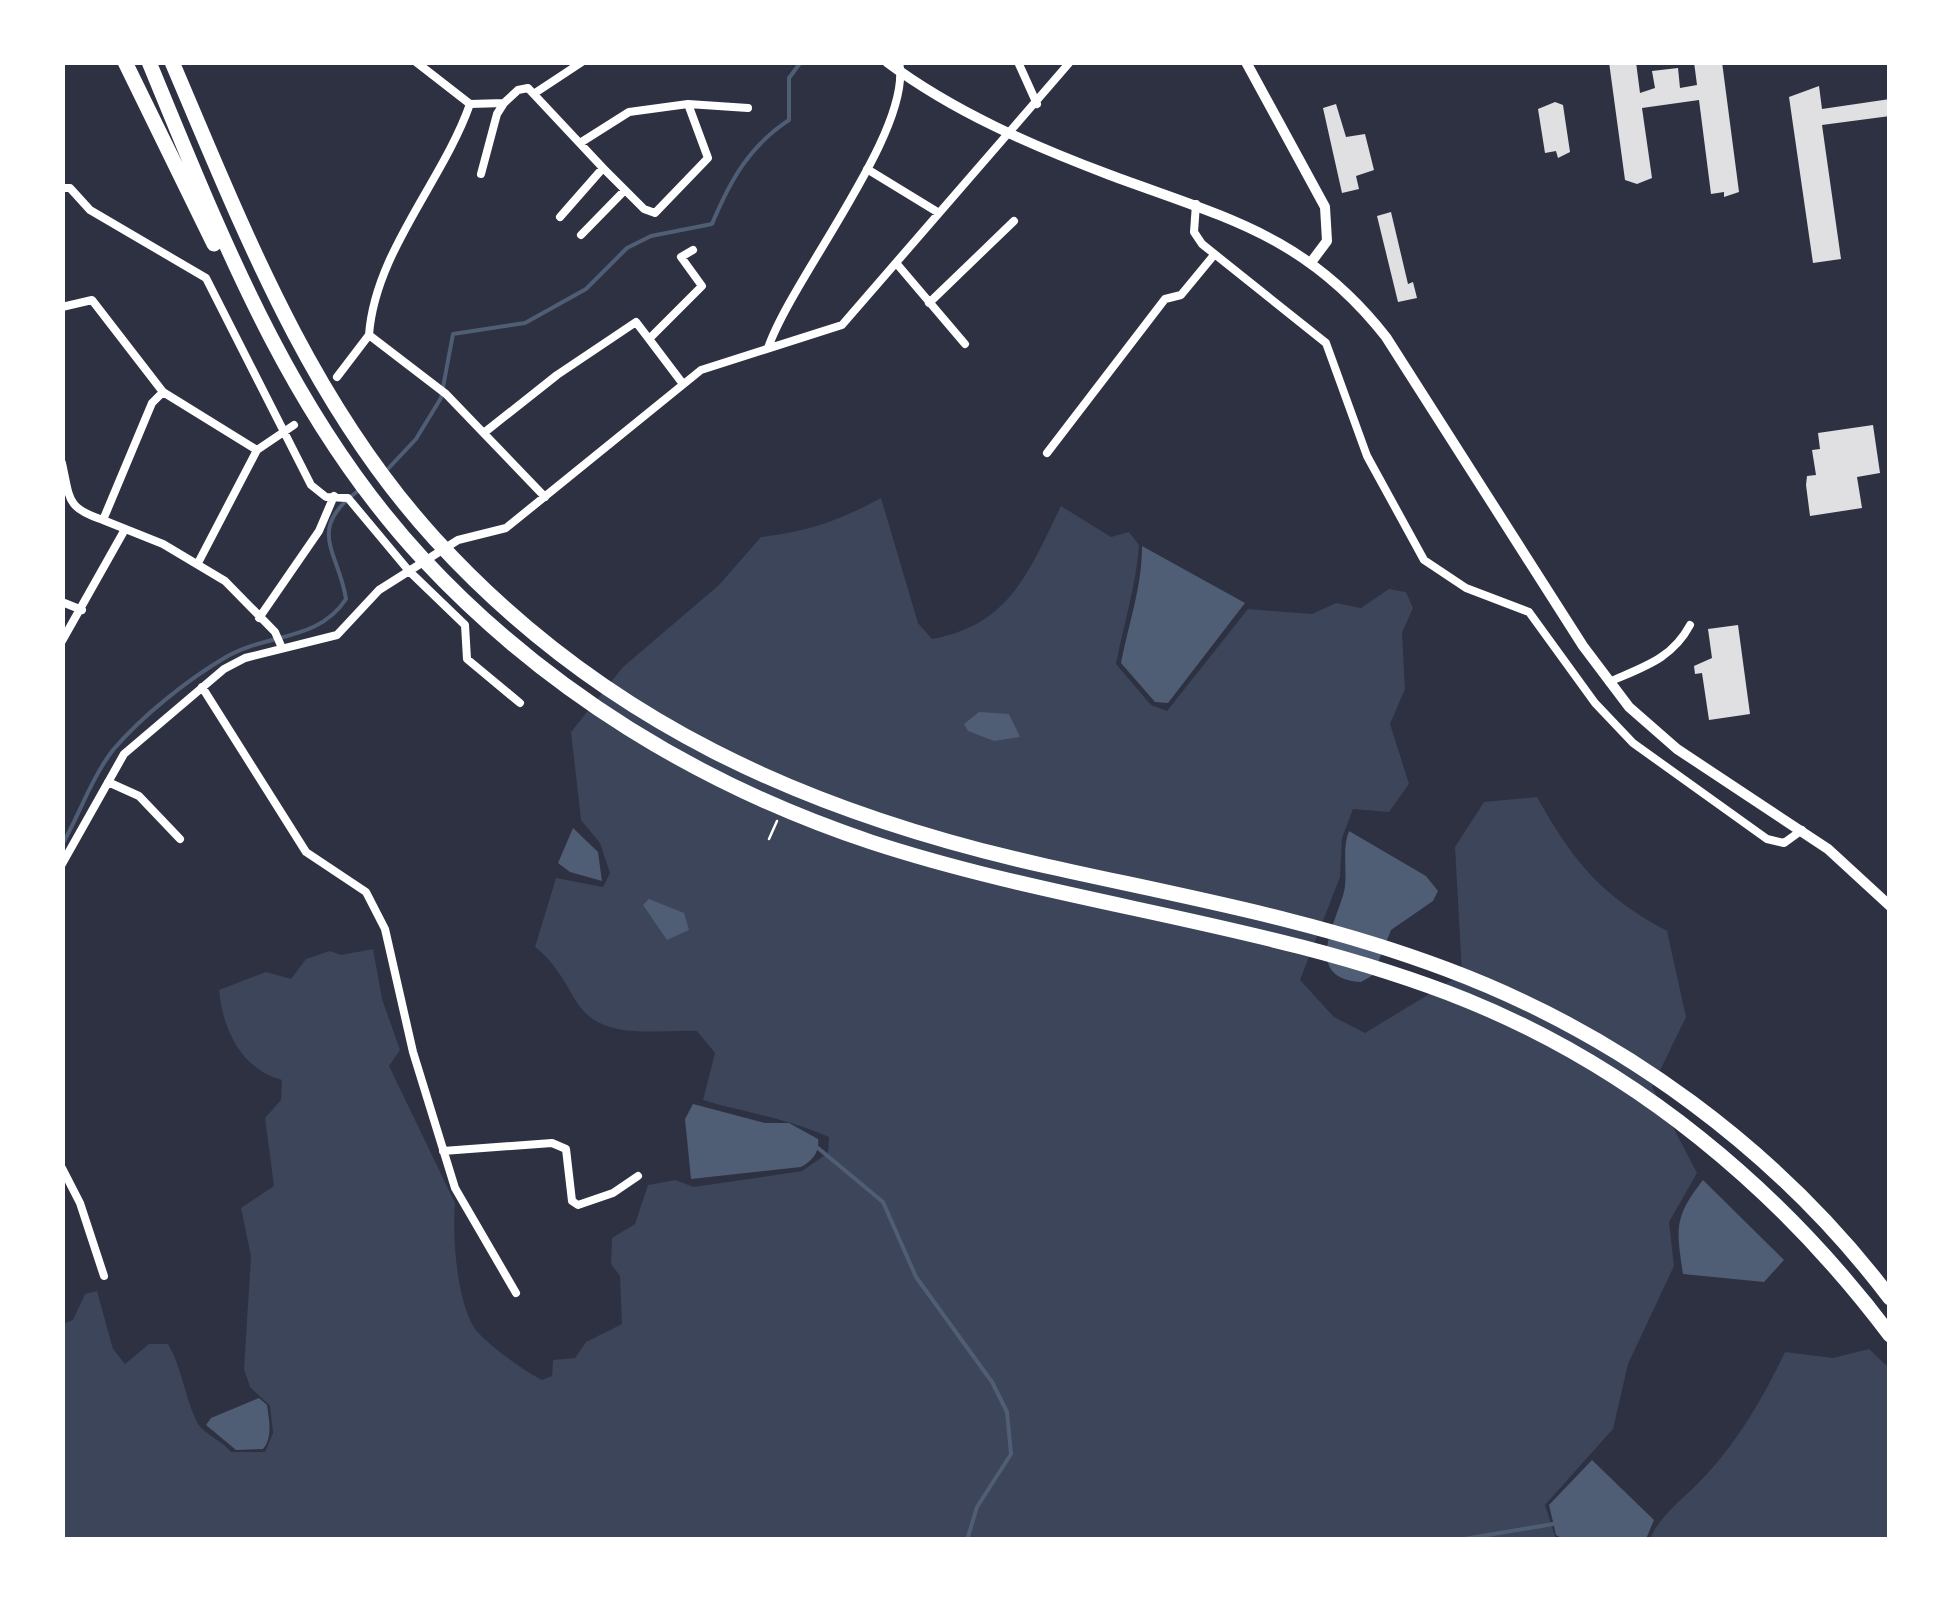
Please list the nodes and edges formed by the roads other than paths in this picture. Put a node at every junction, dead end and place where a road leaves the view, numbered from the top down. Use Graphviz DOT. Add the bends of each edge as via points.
graph roads {
  1 [pos="125,62"];
  2 [pos="150,62"];
  3 [pos="172,62"];
  4 [pos="183,62"];
  5 [pos="416,62"];
  6 [pos="582,62"];
  7 [pos="887,62"];
  8 [pos="1018,62"];
  9 [pos="1070,62"];
  10 [pos="1246,62"];
  11 [pos="900,68"];
  12 [pos="535,93"];
  13 [pos="504,103"];
  14 [pos="470,104"];
  15 [pos="688,104"];
  16 [pos="1037,104"];
  17 [pos="748,108"];
  18 [pos="1010,134"];
  19 [pos="580,143"];
  20 [pos="207,144"];
  21 [pos="604,168"];
  22 [pos="867,169"];
  23 [pos="481,174"];
  24 [pos="62,188"];
  25 [pos="624,190"];
  26 [pos="1196,204"];
  27 [pos="939,213"];
  28 [pos="560,217"];
  29 [pos="1014,221"];
  30 [pos="581,235"];
  31 [pos="693,250"];
  32 [pos="1214,255"];
  33 [pos="1312,261"];
  34 [pos="897,264"];
  35 [pos="929,303"];
  36 [pos="62,307"];
  37 [pos="369,335"];
  38 [pos="649,339"];
  39 [pos="965,344"];
  40 [pos="768,348"];
  41 [pos="337,376"];
  42 [pos="290,378"];
  43 [pos="683,384"];
  44 [pos="163,392"];
  45 [pos="294,425"];
  46 [pos="485,432"];
  47 [pos="282,434"];
  48 [pos="257,450"];
  49 [pos="1046,453"];
  50 [pos="62,463"];
  51 [pos="334,496"];
  52 [pos="545,497"];
  53 [pos="102,520"];
  54 [pos="124,531"];
  55 [pos="198,563"];
  56 [pos="410,571"];
  57 [pos="62,602"];
  58 [pos="82,610"];
  59 [pos="259,618"];
  60 [pos="1690,624"];
  61 [pos="62,640"];
  62 [pos="282,646"];
  63 [pos="1608,682"];
  64 [pos="202,688"];
  65 [pos="520,702"];
  66 [pos="108,782"];
  67 [pos="1802,830"];
  68 [pos="180,839"];
  69 [pos="62,864"];
  70 [pos="1887,900"];
  71 [pos="443,1151"];
  72 [pos="62,1168"];
  73 [pos="638,1176"];
  74 [pos="104,1276"];
  75 [pos="516,1293"];
  76 [pos="1890,1298"];
  77 [pos="1890,1335"];
  1 -- 42 [label="highway" via="241,298"];
  2 -- 42 [label="highway" via="235,268"];
  3 -- 20 [label="highway"];
  4 -- 20 [label="highway"];
  5 -- 14 [label="street"];
  6 -- 12 [label="street"];
  7 -- 11 [label="street"];
  8 -- 16 [label="street"];
  9 -- 16 [label="street"];
  10 -- 33 [label="street" via="1325,207 1327,241"];
  11 -- 18 [label="street"];
  11 -- 22 [label="street" via="898,100"];
  12 -- 13 [label="street" via="523,87"];
  12 -- 19 [label="street"];
  13 -- 14 [label="street"];
  13 -- 23 [label="street"];
  14 -- 37 [label="street" via="389,267"];
  15 -- 17 [label="street"];
  15 -- 19 [label="street" via="629,112"];
  15 -- 25 [label="street" via="708,158 655,213"];
  16 -- 18 [label="street"];
  18 -- 26 [label="street"];
  18 -- 27 [label="street"];
  19 -- 21 [label="street"];
  20 -- 76 [label="highway" via="294,337 373,463 505,609 645,716 800,794 956,844 1402,953 1552,1017 1654,1076 1781,1177"];
  21 -- 25 [label="street"];
  21 -- 28 [label="street"];
  22 -- 27 [label="street"];
  22 -- 40 [label="street"];
  24 -- 47 [label="street" via="206,278"];
  25 -- 30 [label="street"];
  26 -- 32 [label="street" via="1194,232"];
  26 -- 33 [label="street"];
  27 -- 34 [label="street"];
  29 -- 35 [label="street"];
  31 -- 38 [label="street" via="681,258 702,286"];
  32 -- 49 [label="street" via="1181,295 1164,300"];
  32 -- 67 [label="street" via="1332,352 1368,456 1424,560 1466,588 1529,612 1595,703 1657,761 1767,839 1784,843"];
  33 -- 63 [label="street" via="1386,338"];
  34 -- 35 [label="street"];
  34 -- 40 [label="street" via="842,324"];
  35 -- 39 [label="street"];
  36 -- 44 [label="street" via="92,300"];
  37 -- 41 [label="street"];
  37 -- 46 [label="street"];
  38 -- 43 [label="street"];
  38 -- 46 [label="street" via="636,322"];
  40 -- 43 [label="street" via="701,370"];
  42 -- 77 [label="highway" via="419,555 491,626 633,732 796,815 951,865 1308,948 1530,1029 1669,1114 1760,1188"];
  43 -- 52 [label="street"];
  44 -- 48 [label="street"];
  44 -- 53 [label="street" via="152,403"];
  45 -- 47 [label="street"];
  46 -- 52 [label="street"];
  47 -- 48 [label="street"];
  47 -- 51 [label="street" via="311,485 320,495"];
  48 -- 55 [label="street"];
  50 -- 53 [label="street" via="77,512"];
  51 -- 56 [label="street" via="348,498"];
  51 -- 59 [label="street" via="318,532"];
  52 -- 56 [label="street" via="506,528 458,540"];
  53 -- 54 [label="street"];
  54 -- 55 [label="street"];
  54 -- 58 [label="street"];
  55 -- 59 [label="street"];
  56 -- 62 [label="street" via="378,590 337,634"];
  56 -- 65 [label="street" via="465,625 472,665"];
  57 -- 58 [label="street"];
  58 -- 61 [label="street"];
  59 -- 62 [label="street"];
  60 -- 63 [label="street" via="1666,657"];
  62 -- 64 [label="street" via="245,658"];
  63 -- 67 [label="street" via="1676,749"];
  64 -- 66 [label="street" via="124,754"];
  64 -- 71 [label="street" via="306,852 366,892 386,929"];
  66 -- 68 [label="street" via="139,796"];
  66 -- 69 [label="street"];
  67 -- 70 [label="street"];
  71 -- 73 [label="street" via="552,1143 566,1149 572,1201 578,1205 613,1194"];
  71 -- 75 [label="street" via="456,1188"];
  72 -- 74 [label="street"];
}
